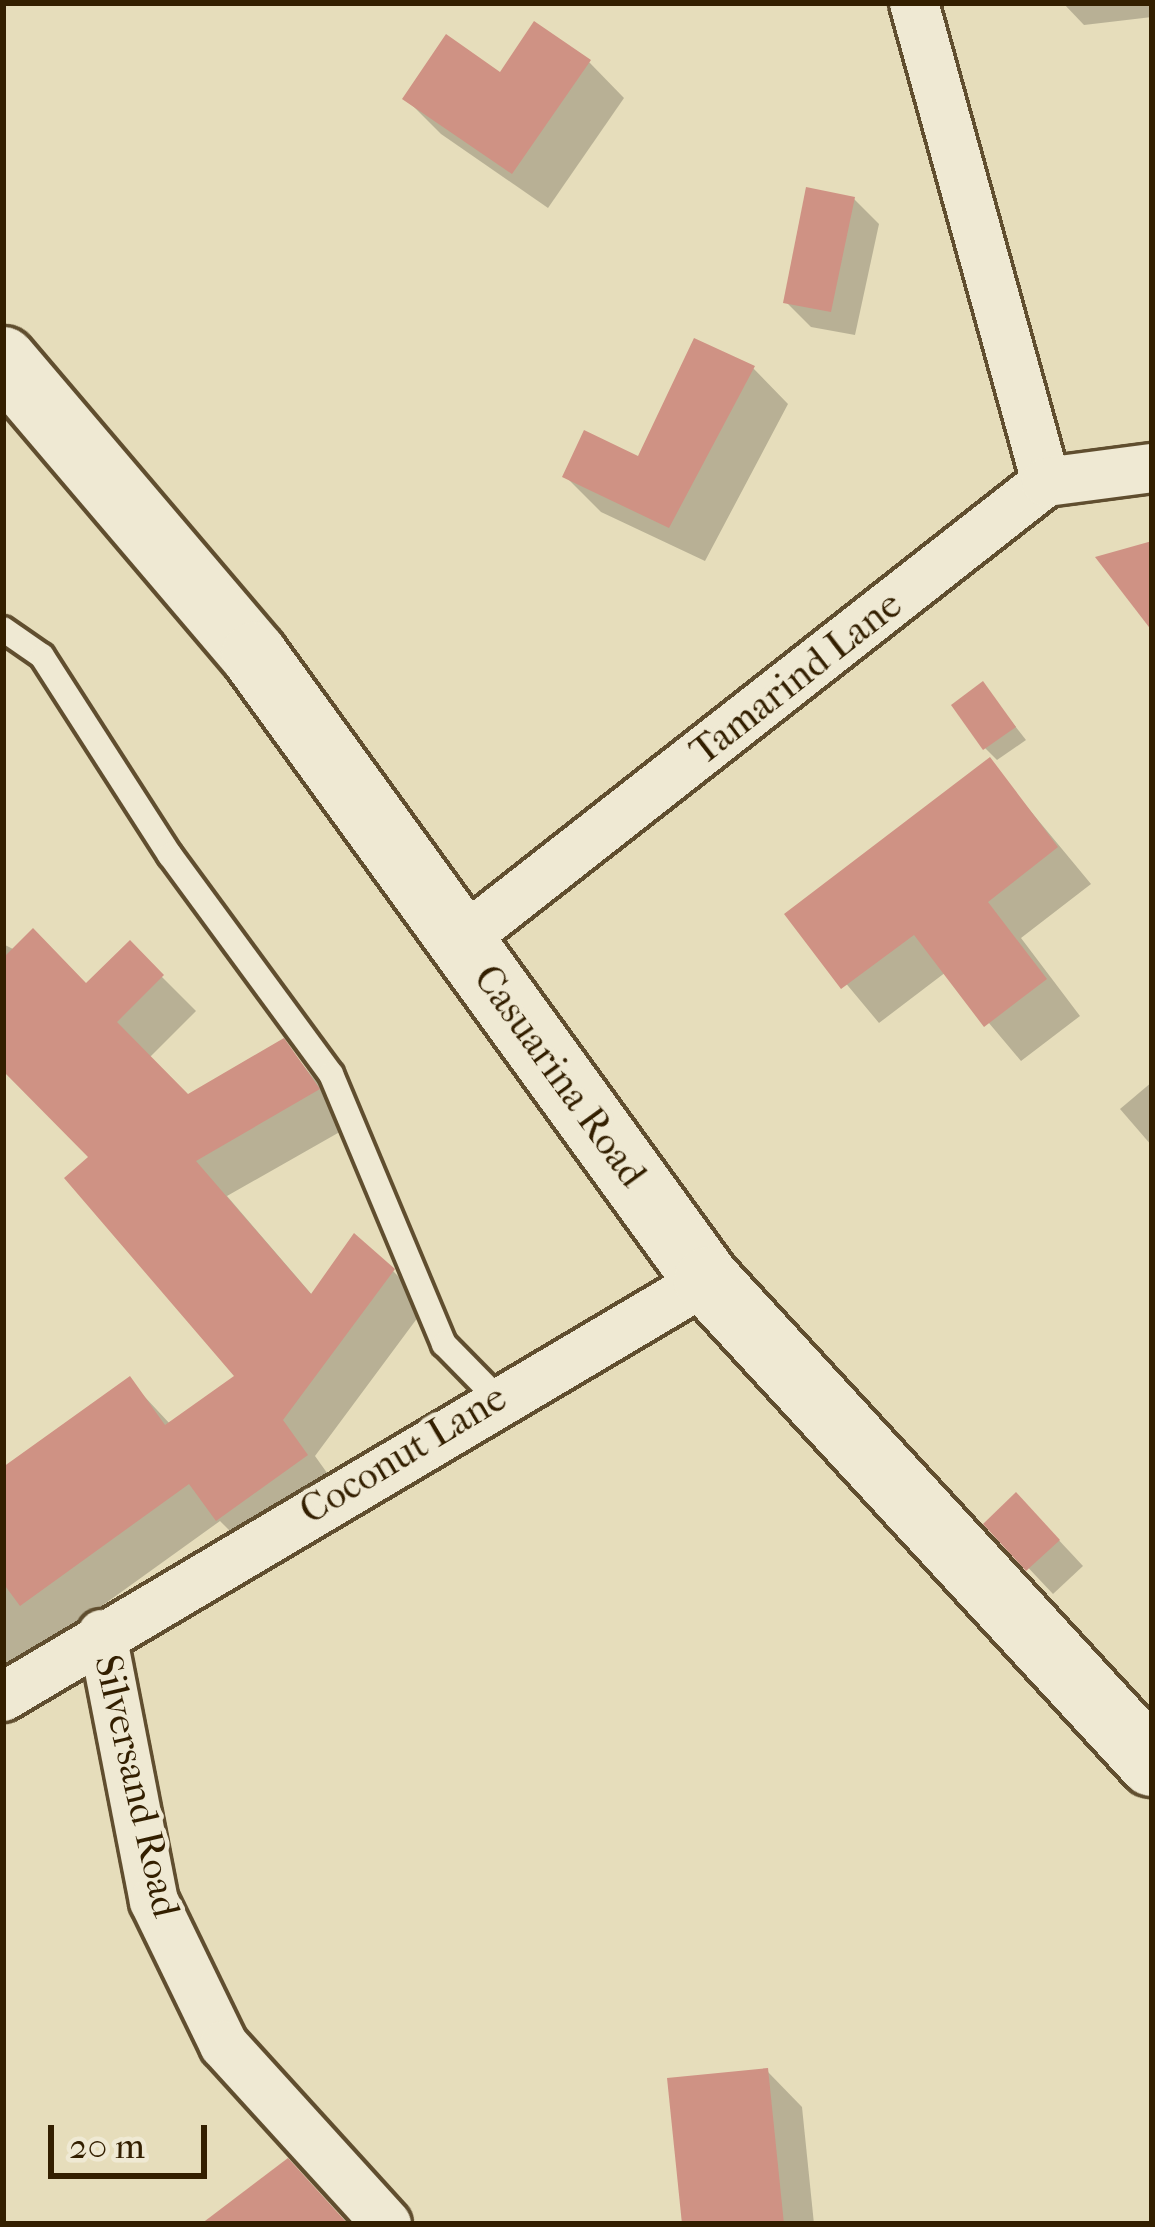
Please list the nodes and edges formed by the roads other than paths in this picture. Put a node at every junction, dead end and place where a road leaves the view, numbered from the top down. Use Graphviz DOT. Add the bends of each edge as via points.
graph roads {
  1 [pos="914,3"];
  2 [pos="3,360"];
  3 [pos="1152,468"];
  4 [pos="1046,482"];
  5 [pos="3,628"];
  6 [pos="462,940"];
  7 [pos="707,1280"];
  8 [pos="496,1398"];
  9 [pos="102,1634"];
  10 [pos="3,1697"];
  11 [pos="1152,1763"];
  12 [pos="387,2224"];
  1 -- 4 [label="street"];
  2 -- 6 [label="street, Casuarina Road" via="254,655"];
  3 -- 4 [label="street"];
  4 -- 6 [label="street, Tamarind Lane"];
  5 -- 8 [label="lane" via="42,656 170,855 331,1074 444,1344"];
  6 -- 7 [label="street, Casuarina Road"];
  7 -- 8 [label="street, Coconut Lane"];
  7 -- 11 [label="street, Casuarina Road"];
  8 -- 9 [label="street, Coconut Lane"];
  9 -- 10 [label="street, Coconut Lane"];
  9 -- 12 [label="street, Silversand Road" via="154,1901 214,2024"];
}
